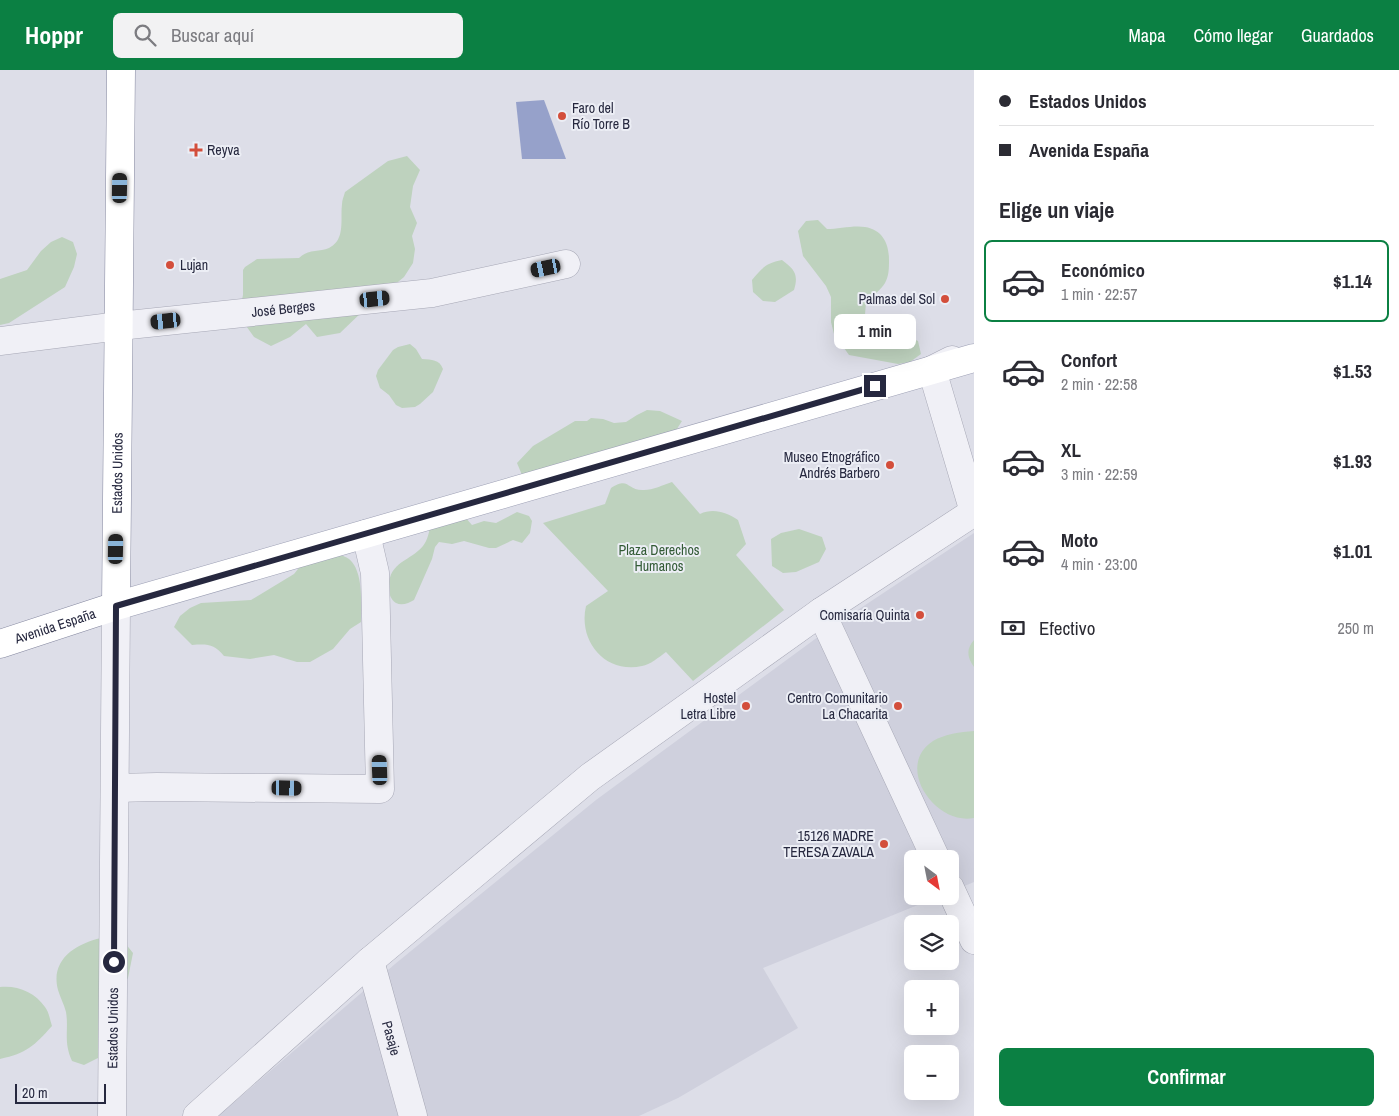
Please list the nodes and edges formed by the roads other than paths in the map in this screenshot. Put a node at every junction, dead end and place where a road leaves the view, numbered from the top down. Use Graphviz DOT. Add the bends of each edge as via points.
graph roads {
  1 [pos="121,70"];
  2 [pos="566,264"];
  3 [pos="119,326"];
  4 [pos="0,341"];
  5 [pos="974,350"];
  6 [pos="974,358"];
  7 [pos="932,370"];
  8 [pos="974,512"];
  9 [pos="366,534"];
  10 [pos="116,606"];
  11 [pos="821,612"];
  12 [pos="0,644"];
  13 [pos="115,788"];
  14 [pos="932,850"];
  15 [pos="958,905"];
  16 [pos="974,940"];
  17 [pos="370,961"];
  18 [pos="112,1116"];
  19 [pos="197,1116"];
  20 [pos="413,1116"];
  1 -- 3 [label="main road, Estados Unidos"];
  2 -- 3 [label="street, José Berges" via="432,293"];
  3 -- 4 [label="street, José Berges"];
  3 -- 10 [label="main road, Estados Unidos"];
  5 -- 7 [label="street"];
  6 -- 7 [label="main road, Avenida España"];
  7 -- 8 [label="street"];
  7 -- 9 [label="main road, Avenida España"];
  8 -- 11 [label="street"];
  9 -- 10 [label="main road, Avenida España"];
  9 -- 13 [label="street" via="376,578 380,789"];
  10 -- 12 [label="main road, Avenida España"];
  10 -- 13 [label="street, Estados Unidos"];
  11 -- 14 [label="street"];
  11 -- 17 [label="street" via="590,777"];
  13 -- 18 [label="street, Estados Unidos"];
  15 -- 16 [label="street"];
  17 -- 19 [label="street"];
  17 -- 20 [label="street, Pasaje"];
}
